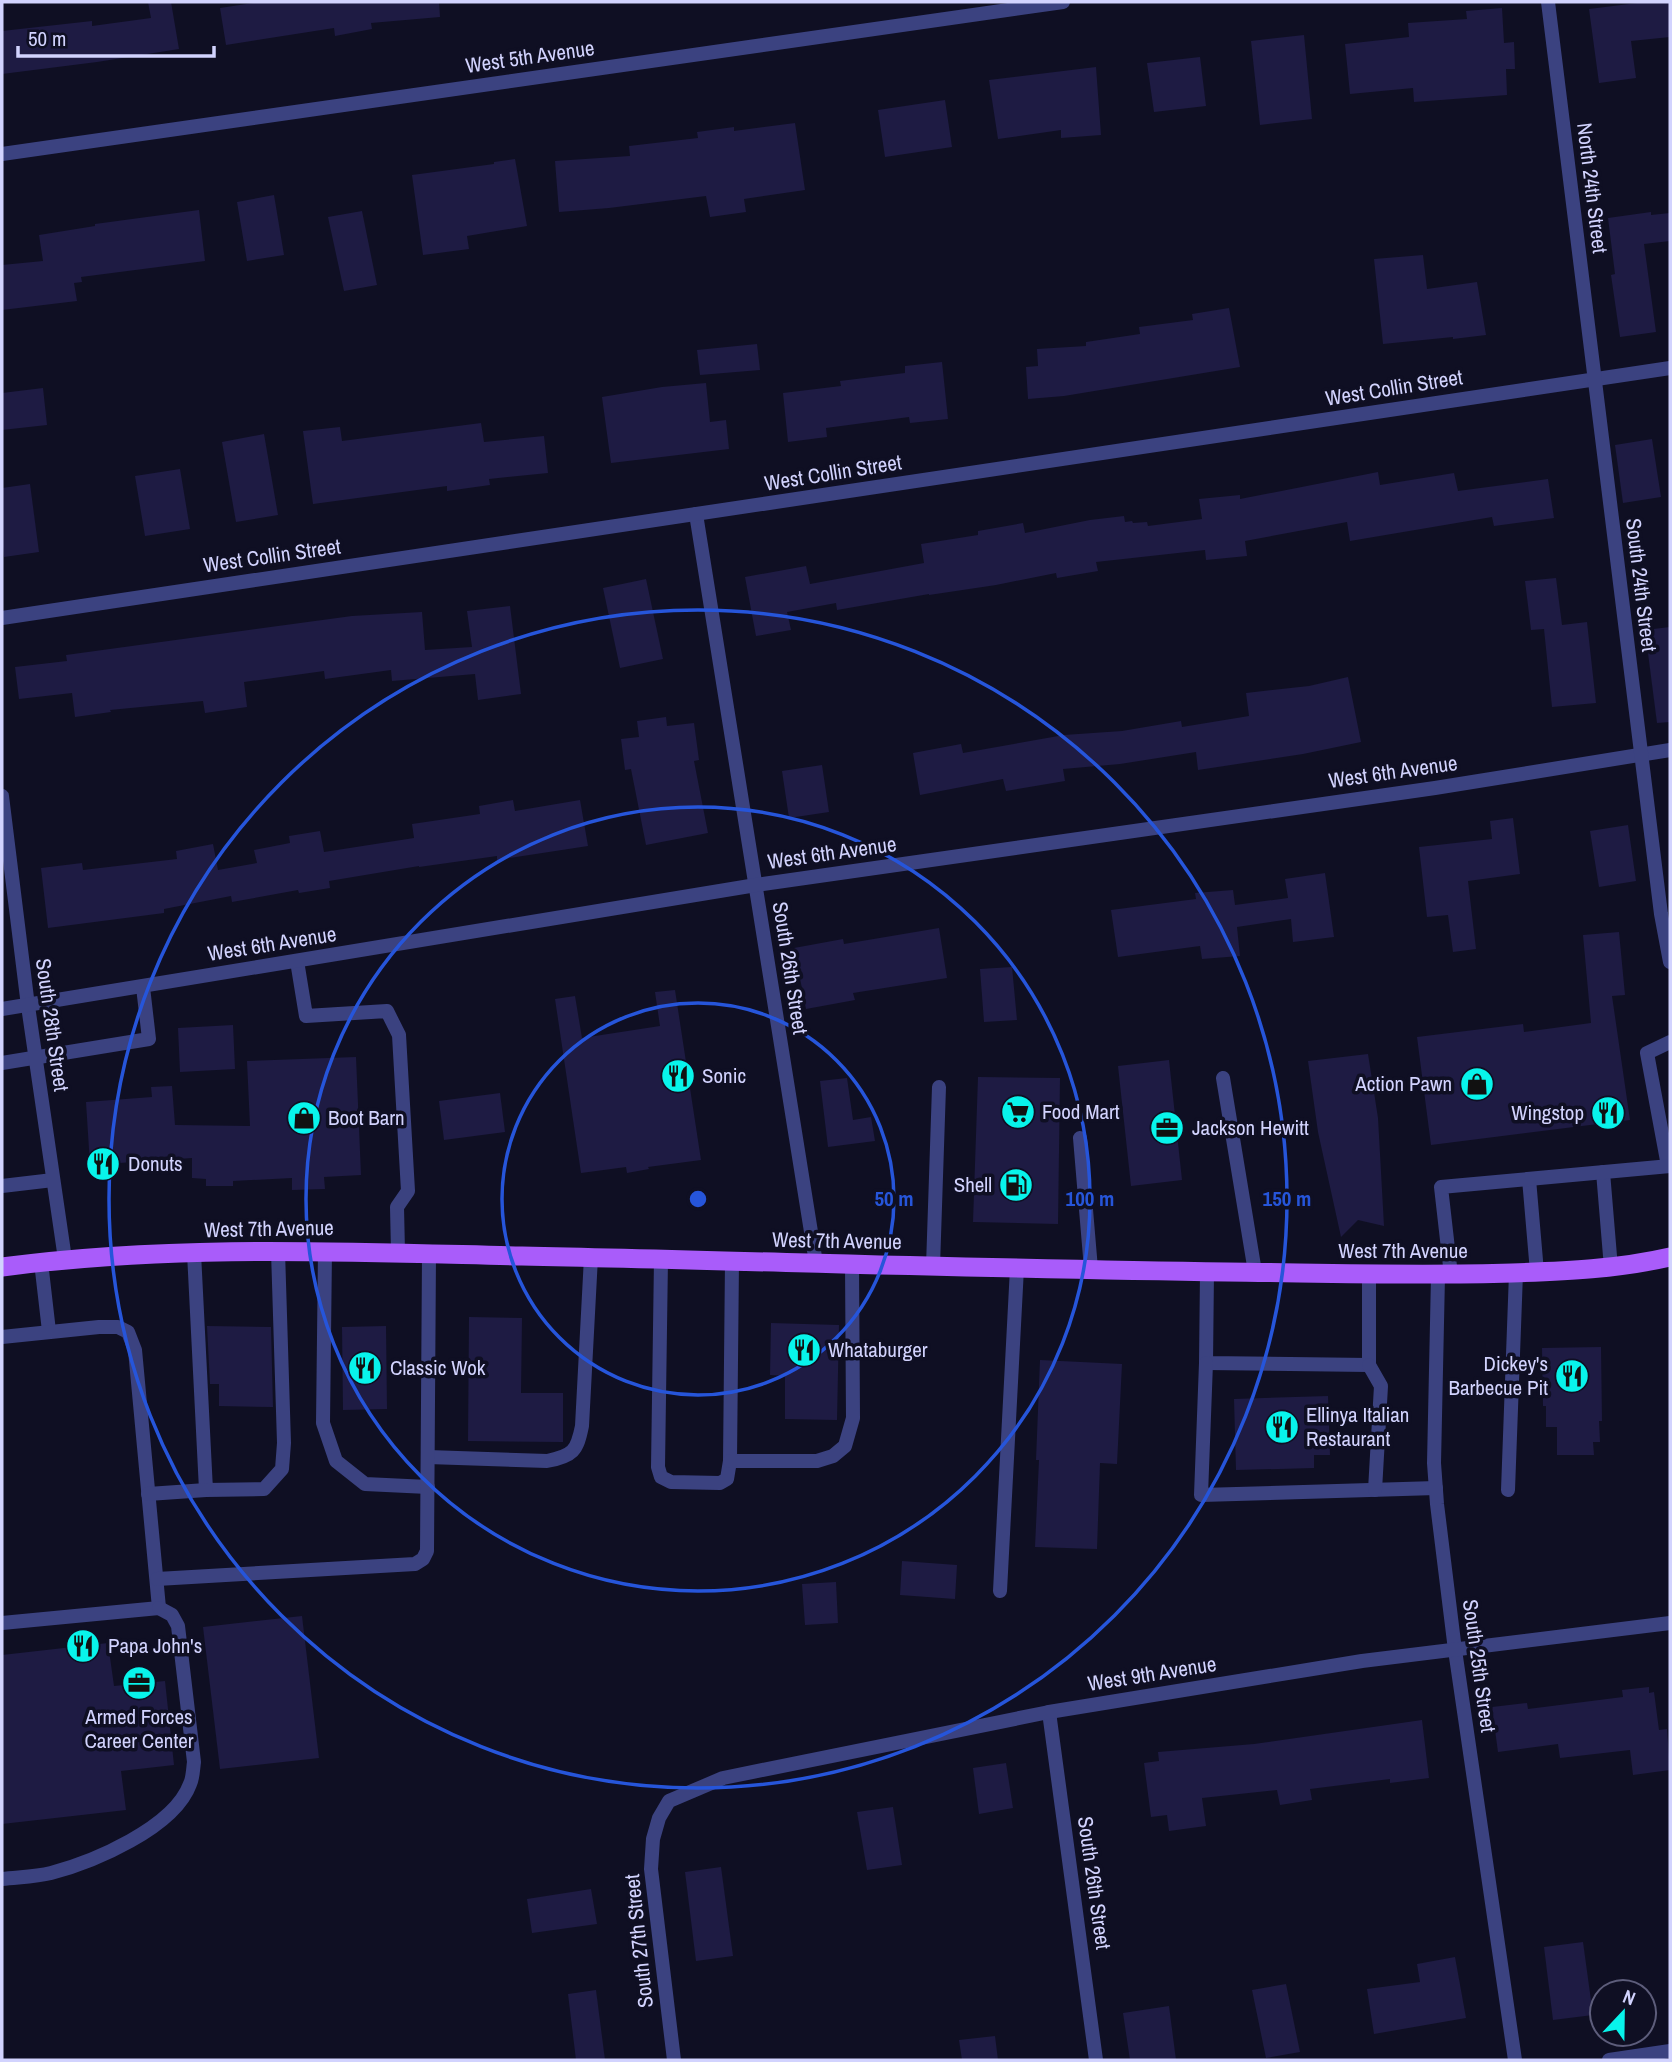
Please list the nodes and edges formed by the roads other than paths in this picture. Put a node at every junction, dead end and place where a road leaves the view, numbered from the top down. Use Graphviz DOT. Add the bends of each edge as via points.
graph roads {
  1 [pos="1063,2"];
  2 [pos="1548,2"];
  3 [pos="2,154"];
  4 [pos="1670,368"];
  5 [pos="1595,380"];
  6 [pos="696,514"];
  7 [pos="2,618"];
  8 [pos="1670,750"];
  9 [pos="1641,754"];
  10 [pos="2,796"];
  11 [pos="756,885"];
  12 [pos="297,961"];
  13 [pos="1670,962"];
  14 [pos="143,987"];
  15 [pos="28,1006"];
  16 [pos="2,1009"];
  17 [pos="1670,1042"];
  18 [pos="35,1057"];
  19 [pos="2,1063"];
  20 [pos="1223,1078"];
  21 [pos="939,1087"];
  22 [pos="1080,1138"];
  23 [pos="1669,1166"];
  24 [pos="1603,1172"];
  25 [pos="1529,1179"];
  26 [pos="53,1180"];
  27 [pos="2,1186"];
  28 [pos="278,1251"];
  29 [pos="325,1251"];
  30 [pos="398,1252"];
  31 [pos="194,1253"];
  32 [pos="429,1254"];
  33 [pos="591,1257"];
  34 [pos="1670,1257"];
  35 [pos="65,1259"];
  36 [pos="661,1259"];
  37 [pos="732,1261"];
  38 [pos="41,1262"];
  39 [pos="816,1263"];
  40 [pos="852,1264"];
  41 [pos="933,1266"];
  42 [pos="2,1267"];
  43 [pos="1017,1268"];
  44 [pos="1611,1268"];
  45 [pos="1091,1269"];
  46 [pos="1207,1272"];
  47 [pos="1255,1272"];
  48 [pos="1537,1272"];
  49 [pos="1516,1273"];
  50 [pos="1369,1275"];
  51 [pos="1444,1276"];
  52 [pos="48,1331"];
  53 [pos="2,1337"];
  54 [pos="1206,1363"];
  55 [pos="1369,1365"];
  56 [pos="428,1457"];
  57 [pos="730,1461"];
  58 [pos="428,1487"];
  59 [pos="1436,1488"];
  60 [pos="206,1490"];
  61 [pos="1375,1490"];
  62 [pos="1508,1490"];
  63 [pos="148,1494"];
  64 [pos="157,1579"];
  65 [pos="1000,1591"];
  66 [pos="159,1608"];
  67 [pos="2,1623"];
  68 [pos="1670,1623"];
  69 [pos="1455,1650"];
  70 [pos="1049,1712"];
  71 [pos="659,1818"];
  72 [pos="2,1879"];
  73 [pos="1670,2051"];
  74 [pos="674,2060"];
  75 [pos="1096,2060"];
  76 [pos="1515,2060"];
  77 [pos="1609,2060"];
  1 -- 3 [label="street, West 5th Avenue"];
  2 -- 5 [label="street, North 24th Street"];
  4 -- 5 [label="street, West Collin Street"];
  5 -- 6 [label="street, West Collin Street"];
  5 -- 9 [label="street, South 24th Street"];
  6 -- 7 [label="street, West Collin Street"];
  6 -- 11 [label="street, South 26th Street"];
  8 -- 9 [label="street, West 6th Avenue"];
  9 -- 11 [label="street, West 6th Avenue"];
  9 -- 13 [label="street, South 24th Street"];
  10 -- 15 [label="street, South 28th Street"];
  11 -- 12 [label="street, West 6th Avenue"];
  11 -- 39 [label="street, South 26th Street"];
  12 -- 14 [label="street, West 6th Avenue"];
  12 -- 30 [label="street" via="306,1016 387,1011 399,1035 408,1191 397,1207"];
  14 -- 15 [label="street, West 6th Avenue"];
  14 -- 18 [label="street" via="149,1039"];
  15 -- 16 [label="street, West 6th Avenue"];
  15 -- 18 [label="street, South 28th Street"];
  17 -- 23 [label="street" via="1647,1053"];
  18 -- 19 [label="street"];
  18 -- 26 [label="street, South 28th Street"];
  20 -- 47 [label="street"];
  21 -- 41 [label="street"];
  22 -- 45 [label="street"];
  23 -- 24 [label="street"];
  24 -- 25 [label="street"];
  24 -- 44 [label="street"];
  25 -- 48 [label="street"];
  25 -- 51 [label="street, South 25th Street" via="1441,1186"];
  26 -- 27 [label="street"];
  26 -- 35 [label="street, South 28th Street"];
  28 -- 29 [label="main road, West 7th Avenue"];
  28 -- 31 [label="main road, West 7th Avenue"];
  28 -- 60 [label="street" via="282,1469 264,1489"];
  29 -- 30 [label="main road, West 7th Avenue"];
  29 -- 58 [label="street" via="323,1423 336,1461 365,1484"];
  30 -- 32 [label="main road, West 7th Avenue"];
  31 -- 35 [label="main road, West 7th Avenue"];
  31 -- 60 [label="street"];
  32 -- 33 [label="main road, West 7th Avenue"];
  32 -- 56 [label="street"];
  33 -- 36 [label="main road, West 7th Avenue"];
  33 -- 56 [label="street" via="579,1444 565,1457 547,1461"];
  34 -- 44 [label="main road, West 7th Avenue"];
  35 -- 38 [label="main road, West 7th Avenue"];
  36 -- 37 [label="main road, West 7th Avenue"];
  36 -- 57 [label="street" via="661,1477 671,1482 720,1483 727,1479"];
  37 -- 39 [label="main road, West 7th Avenue"];
  37 -- 57 [label="street"];
  38 -- 42 [label="main road, West 7th Avenue"];
  38 -- 52 [label="street"];
  39 -- 40 [label="main road, West 7th Avenue"];
  40 -- 41 [label="main road, West 7th Avenue"];
  40 -- 57 [label="street" via="853,1418 845,1446 817,1461"];
  41 -- 43 [label="main road, West 7th Avenue"];
  43 -- 45 [label="main road, West 7th Avenue"];
  43 -- 65 [label="street"];
  44 -- 48 [label="main road, West 7th Avenue"];
  45 -- 46 [label="main road, West 7th Avenue"];
  46 -- 47 [label="main road, West 7th Avenue"];
  46 -- 54 [label="street"];
  47 -- 50 [label="main road, West 7th Avenue"];
  48 -- 49 [label="main road, West 7th Avenue"];
  49 -- 51 [label="main road, West 7th Avenue"];
  49 -- 62 [label="street"];
  50 -- 51 [label="main road, West 7th Avenue"];
  50 -- 55 [label="street"];
  51 -- 59 [label="street, South 25th Street"];
  52 -- 53 [label="street"];
  52 -- 63 [label="street" via="118,1327 128,1332 135,1350"];
  54 -- 55 [label="street"];
  54 -- 61 [label="street" via="1201,1495"];
  55 -- 61 [label="street" via="1381,1386"];
  56 -- 58 [label="street"];
  58 -- 64 [label="street" via="427,1551 415,1564"];
  59 -- 61 [label="street"];
  59 -- 69 [label="street, South 25th Street"];
  60 -- 63 [label="street"];
  63 -- 64 [label="street"];
  64 -- 66 [label="street"];
  66 -- 67 [label="street"];
  66 -- 72 [label="street" via="172,1615 178,1626 194,1762 190,1784 159,1823 108,1853 49,1873"];
  68 -- 69 [label="street, West 9th Avenue"];
  69 -- 70 [label="street, West 9th Avenue"];
  69 -- 76 [label="street, South 25th Street"];
  70 -- 71 [label="street, West 9th Avenue" via="723,1778 668,1801"];
  70 -- 75 [label="street, South 26th Street"];
  71 -- 74 [label="street, South 27th Street" via="651,1869"];
  73 -- 77 [label="street"];
}
